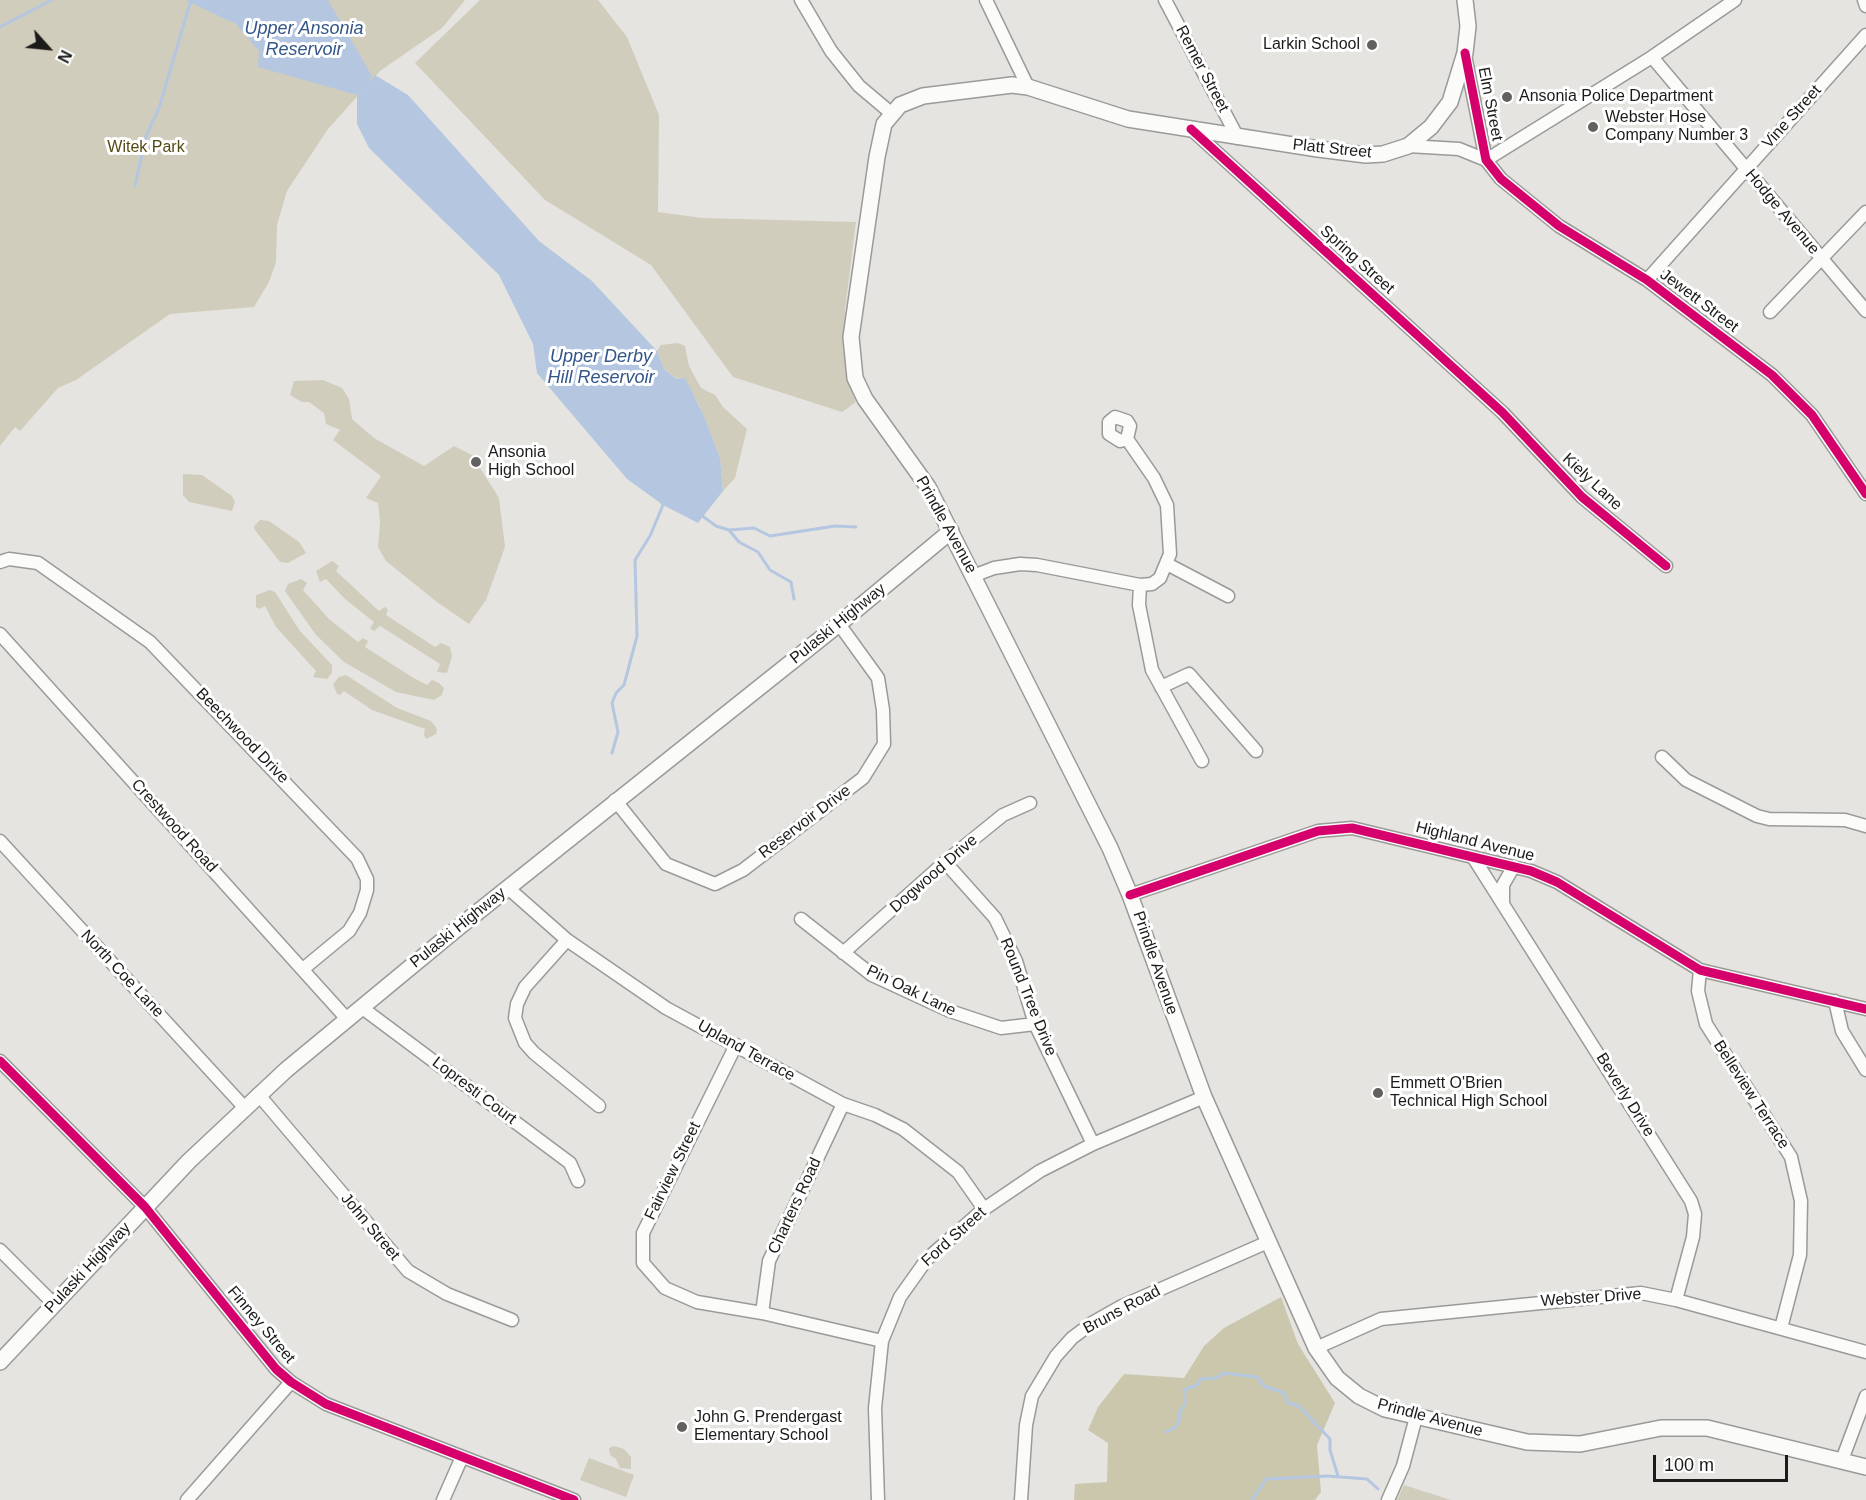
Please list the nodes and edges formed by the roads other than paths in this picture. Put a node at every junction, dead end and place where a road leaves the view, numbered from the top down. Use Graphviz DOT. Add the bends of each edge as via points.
graph roads {
  1 [pos="801,0"];
  2 [pos="986,0"];
  3 [pos="1165,0"];
  4 [pos="1465,0"];
  5 [pos="1735,0"];
  6 [pos="1864,0"];
  7 [pos="1866,6"];
  8 [pos="1866,35"];
  9 [pos="1465,53"];
  10 [pos="1652,57"];
  11 [pos="1028,87"];
  12 [pos="891,113"];
  13 [pos="1191,129"];
  14 [pos="1239,138"];
  15 [pos="1408,146"];
  16 [pos="1486,160"];
  17 [pos="1746,169"];
  18 [pos="1866,212"];
  19 [pos="1821,258"];
  20 [pos="1647,280"];
  21 [pos="1866,311"];
  22 [pos="1770,312"];
  23 [pos="1503,413"];
  24 [pos="1127,439"];
  25 [pos="1866,494"];
  26 [pos="951,531"];
  27 [pos="0,562"];
  28 [pos="1167,564"];
  29 [pos="1666,566"];
  30 [pos="974,576"];
  31 [pos="1140,585"];
  32 [pos="1228,596"];
  33 [pos="839,624"];
  34 [pos="0,634"];
  35 [pos="1161,687"];
  36 [pos="1256,751"];
  37 [pos="1662,757"];
  38 [pos="1202,761"];
  39 [pos="615,800"];
  40 [pos="1030,803"];
  41 [pos="1866,826"];
  42 [pos="0,841"];
  43 [pos="1473,857"];
  44 [pos="945,862"];
  45 [pos="1514,866"];
  46 [pos="508,888"];
  47 [pos="1130,895"];
  48 [pos="1503,903"];
  49 [pos="801,919"];
  50 [pos="567,940"];
  51 [pos="843,953"];
  52 [pos="303,969"];
  53 [pos="1700,970"];
  54 [pos="1835,1001"];
  55 [pos="361,1007"];
  56 [pos="1866,1009"];
  57 [pos="347,1019"];
  58 [pos="1035,1024"];
  59 [pos="736,1045"];
  60 [pos="0,1061"];
  61 [pos="1866,1070"];
  62 [pos="258,1094"];
  63 [pos="1204,1097"];
  64 [pos="843,1104"];
  65 [pos="599,1106"];
  66 [pos="244,1107"];
  67 [pos="1093,1144"];
  68 [pos="578,1181"];
  69 [pos="146,1207"];
  70 [pos="984,1209"];
  71 [pos="1268,1242"];
  72 [pos="0,1250"];
  73 [pos="1676,1300"];
  74 [pos="54,1304"];
  75 [pos="762,1313"];
  76 [pos="512,1320"];
  77 [pos="1781,1328"];
  78 [pos="882,1341"];
  79 [pos="1316,1348"];
  80 [pos="1866,1352"];
  81 [pos="0,1362"];
  82 [pos="291,1382"];
  83 [pos="1866,1396"];
  84 [pos="1416,1417"];
  85 [pos="462,1457"];
  86 [pos="1842,1460"];
  87 [pos="1866,1467"];
  88 [pos="187,1500"];
  89 [pos="443,1500"];
  90 [pos="574,1500"];
  91 [pos="878,1500"];
  92 [pos="1021,1500"];
  93 [pos="1388,1500"];
  1 -- 12 [label="street" via="831,51 859,86"];
  2 -- 11 [label="street"];
  3 -- 14 [label="street, Remer Street"];
  4 -- 9 [label="main road, Elm Street"];
  5 -- 10 [label="street"];
  6 -- 7 [label="street"];
  8 -- 17 [label="street, Vine Street"];
  9 -- 15 [label="main road, Elm Street" via="1455,90 1444,111"];
  9 -- 16 [label="street, Elm Street"];
  10 -- 16 [label="street"];
  10 -- 17 [label="street, Hodge Avenue"];
  11 -- 12 [label="main road, Platt Street" via="1011,85 923,96"];
  11 -- 13 [label="main road, Platt Street" via="1112,115"];
  12 -- 26 [label="main road, Prindle Avenue" via="884,124 877,157 853,319 852,370 865,399 928,487"];
  13 -- 14 [label="main road, Platt Street"];
  13 -- 23 [label="street, Spring Street"];
  14 -- 15 [label="main road, Platt Street" via="1366,155"];
  15 -- 16 [label="street, Platt Street" via="1459,150"];
  16 -- 20 [label="street, Jewett Street" via="1501,179 1559,226"];
  17 -- 19 [label="street, Hodge Avenue"];
  17 -- 20 [label="street, Vine Street"];
  18 -- 19 [label="street"];
  19 -- 21 [label="street, Hodge Avenue"];
  19 -- 22 [label="street"];
  20 -- 25 [label="street, Jewett Street" via="1794,394"];
  23 -- 29 [label="street, Kiely Lane" via="1582,497"];
  24 -- 28 [label="street" via="1167,505 1171,538"];
  26 -- 30 [label="main road, Prindle Avenue"];
  26 -- 33 [label="main road, Pulaski Highway"];
  27 -- 52 [label="street, Beechwood Drive" via="38,562 150,642 357,858 367,879 360,913 349,931"];
  28 -- 31 [label="street" via="1160,578 1152,584"];
  28 -- 32 [label="street"];
  30 -- 31 [label="street" via="1006,565 1037,565"];
  30 -- 47 [label="main road, Prindle Avenue"];
  31 -- 35 [label="street" via="1145,644"];
  33 -- 39 [label="main road, Pulaski Highway"];
  33 -- 39 [label="street, Reservoir Drive" via="878,678 884,710 884,744 863,778 742,870 715,884 666,864"];
  34 -- 52 [label="street, Crestwood Road"];
  35 -- 36 [label="street" via="1189,674"];
  35 -- 38 [label="street"];
  37 -- 41 [label="street" via="1686,780 1757,816 1845,820"];
  39 -- 46 [label="main road, Pulaski Highway"];
  40 -- 44 [label="street, Dogwood Drive" via="1003,815"];
  42 -- 66 [label="street, North Coe Lane"];
  43 -- 45 [label="street, Highland Avenue"];
  43 -- 47 [label="street, Highland Avenue" via="1352,828 1330,828"];
  43 -- 48 [label="street, Beverly Drive"];
  44 -- 51 [label="street, Dogwood Drive"];
  44 -- 58 [label="street, Round Tree Drive" via="995,918 1016,961"];
  45 -- 48 [label="street" via="1503,885"];
  45 -- 53 [label="street, Highland Avenue" via="1557,882"];
  46 -- 50 [label="street, Upland Terrace"];
  46 -- 55 [label="main road, Pulaski Highway"];
  47 -- 63 [label="main road, Prindle Avenue"];
  48 -- 73 [label="street, Beverly Drive" via="1691,1201 1695,1214 1693,1237"];
  49 -- 51 [label="street, Pin Oak Lane"];
  50 -- 59 [label="street, Upland Terrace" via="666,1008"];
  50 -- 65 [label="street" via="525,987 515,1018 525,1043 534,1053"];
  51 -- 58 [label="street, Pin Oak Lane" via="872,975 950,1011 1000,1028"];
  52 -- 57 [label="street, Crestwood Road"];
  53 -- 54 [label="street, Highland Avenue"];
  53 -- 77 [label="street, Belleview Terrace" via="1698,992 1706,1024 1791,1157 1798,1190 1800,1255"];
  54 -- 56 [label="street, Highland Avenue"];
  54 -- 61 [label="street" via="1842,1031"];
  55 -- 57 [label="main road, Pulaski Highway"];
  55 -- 68 [label="street, Lopresti Court" via="570,1163"];
  57 -- 62 [label="main road, Pulaski Highway"];
  58 -- 67 [label="street, Round Tree Drive"];
  59 -- 64 [label="street, Upland Terrace"];
  59 -- 75 [label="street, Fairview Street" via="643,1233 643,1263 665,1288 697,1302"];
  60 -- 69 [label="street, Finney Street"];
  62 -- 66 [label="main road, Pulaski Highway"];
  62 -- 76 [label="street, John Street" via="408,1271 447,1294"];
  63 -- 67 [label="street, Ford Street"];
  63 -- 71 [label="main road, Prindle Avenue"];
  64 -- 70 [label="street, Upland Terrace" via="875,1114 903,1129 958,1172"];
  64 -- 75 [label="street, Charters Road" via="769,1261"];
  66 -- 69 [label="main road, Pulaski Highway"];
  67 -- 70 [label="street, Ford Street" via="1040,1171"];
  69 -- 74 [label="main road, Pulaski Highway"];
  69 -- 82 [label="street, Finney Street" via="276,1369"];
  70 -- 78 [label="street, Ford Street" via="927,1259 900,1298"];
  71 -- 79 [label="main road, Prindle Avenue"];
  71 -- 92 [label="street, Bruns Road" via="1122,1306 1072,1338 1049,1366 1032,1396"];
  72 -- 74 [label="street"];
  73 -- 77 [label="street, Webster Drive"];
  73 -- 79 [label="street, Webster Drive" via="1619,1293 1403,1316 1365,1325"];
  74 -- 81 [label="main road, Pulaski Highway"];
  75 -- 78 [label="street, Fairview Street"];
  77 -- 80 [label="street, Webster Drive"];
  78 -- 91 [label="street, Ford Street" via="875,1408"];
  79 -- 84 [label="main road, Prindle Avenue" via="1337,1378 1359,1396 1385,1409"];
  82 -- 85 [label="street, Finney Street" via="326,1404"];
  82 -- 88 [label="street"];
  83 -- 86 [label="street"];
  84 -- 86 [label="main road, Prindle Avenue" via="1548,1445 1580,1444 1661,1428 1707,1428"];
  84 -- 93 [label="street" via="1403,1466"];
  85 -- 89 [label="street"];
  85 -- 90 [label="street, Finney Street"];
  86 -- 87 [label="main road, Prindle Avenue"];
}
